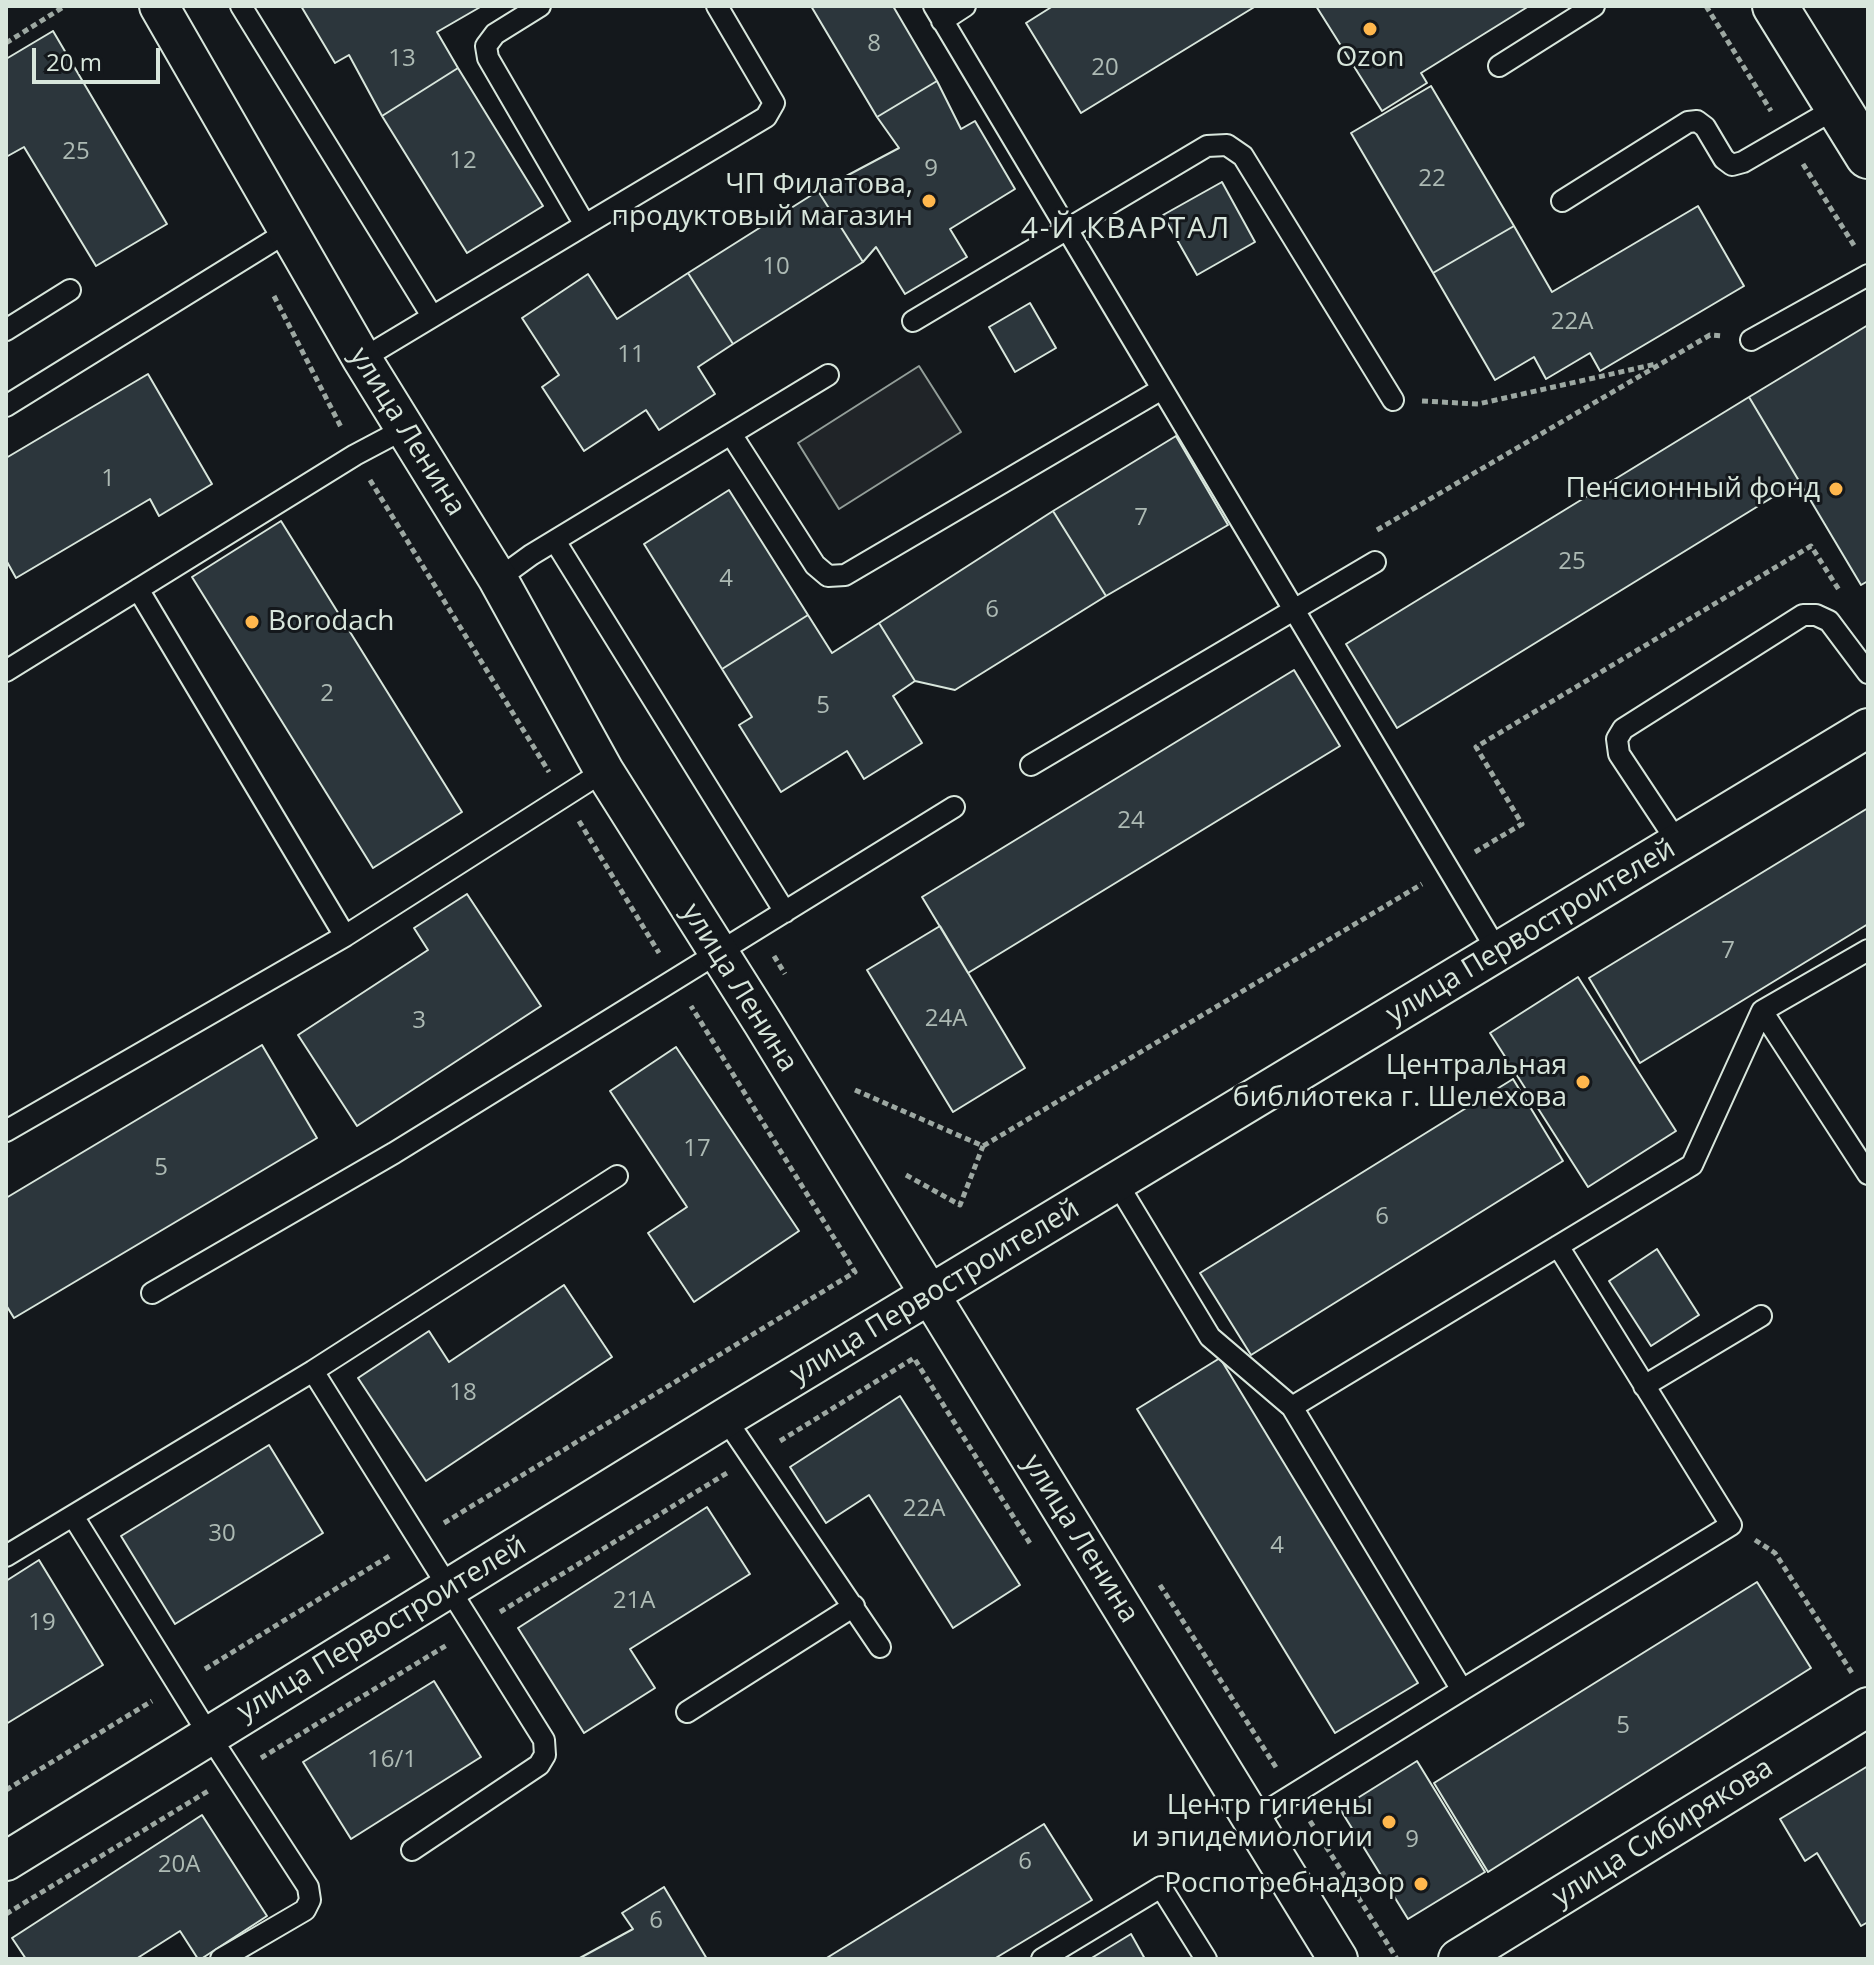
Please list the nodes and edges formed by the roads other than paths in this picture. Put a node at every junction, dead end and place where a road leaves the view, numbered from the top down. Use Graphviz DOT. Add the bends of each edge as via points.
graph roads {
  1 [pos="159,6"];
  2 [pos="241,6"];
  3 [pos="540,6"];
  4 [pos="717,6"];
  5 [pos="965,6"];
  6 [pos="1594,6"];
  7 [pos="1775,6"];
  8 [pos="938,13"];
  9 [pos="1499,66"];
  10 [pos="1838,107"];
  11 [pos="1868,156"];
  12 [pos="1562,201"];
  13 [pos="585,225"];
  14 [pos="1066,230"];
  15 [pos="287,232"];
  16 [pos="1868,275"];
  17 [pos="70,290"];
  18 [pos="432,316"];
  19 [pos="913,321"];
  20 [pos="6,330"];
  21 [pos="1751,340"];
  22 [pos="362,359"];
  23 [pos="828,375"];
  24 [pos="1162,389"];
  25 [pos="1393,400"];
  26 [pos="6,406"];
  27 [pos="406,428"];
  28 [pos="731,434"];
  29 [pos="555,541"];
  30 [pos="1375,562"];
  31 [pos="498,579"];
  32 [pos="138,589"];
  33 [pos="1294,609"];
  34 [pos="6,671"];
  35 [pos="1868,673"];
  36 [pos="1868,728"];
  37 [pos="1031,765"];
  38 [pos="604,771"];
  39 [pos="954,807"];
  40 [pos="1678,843"];
  41 [pos="785,912"];
  42 [pos="345,936"];
  43 [pos="1868,950"];
  44 [pos="1498,952"];
  45 [pos="718,954"];
  46 [pos="1762,1011"];
  47 [pos="6,1131"];
  48 [pos="1868,1174"];
  49 [pos="617,1176"];
  50 [pos="1117,1183"];
  51 [pos="1558,1246"];
  52 [pos="152,1293"];
  53 [pos="930,1296"];
  54 [pos="1761,1316"];
  55 [pos="313,1371"];
  56 [pos="1644,1386"];
  57 [pos="1292,1407"];
  58 [pos="725,1418"];
  59 [pos="73,1516"];
  60 [pos="6,1556"];
  61 [pos="449,1589"];
  62 [pos="854,1606"];
  63 [pos="880,1647"];
  64 [pos="1462,1690"];
  65 [pos="1864,1696"];
  66 [pos="687,1712"];
  67 [pos="209,1735"];
  68 [pos="1252,1820"];
  69 [pos="412,1850"];
  70 [pos="6,1861"];
  71 [pos="221,1959"];
  72 [pos="1042,1959"];
  73 [pos="1206,1959"];
  74 [pos="1338,1959"];
  75 [pos="1458,1959"];
  1 -- 15 [label="street, улица Ленина"];
  2 -- 18 [label="lane"];
  3 -- 13 [label="lane" via="495,34 486,46 488,58"];
  4 -- 13 [label="lane" via="774,103 766,117"];
  5 -- 8 [label="lane"];
  6 -- 9 [label="lane"];
  7 -- 10 [label="street"];
  8 -- 14 [label="lane"];
  10 -- 11 [label="street"];
  10 -- 12 [label="lane" via="1732,165 1705,127 1688,122"];
  13 -- 18 [label="lane"];
  14 -- 19 [label="lane"];
  14 -- 24 [label="lane"];
  14 -- 25 [label="lane" via="1207,146 1227,145 1243,156"];
  15 -- 22 [label="street, улица Ленина"];
  15 -- 26 [label="lane"];
  16 -- 21 [label="lane"];
  17 -- 20 [label="lane"];
  18 -- 22 [label="lane"];
  22 -- 27 [label="street, улица Ленина"];
  23 -- 28 [label="lane"];
  24 -- 28 [label="lane" via="845,575 828,576 815,565"];
  24 -- 33 [label="lane"];
  27 -- 31 [label="street, улица Ленина"];
  27 -- 32 [label="lane"];
  28 -- 29 [label="lane"];
  29 -- 31 [label="lane"];
  29 -- 41 [label="lane"];
  30 -- 33 [label="lane"];
  31 -- 38 [label="street, улица Ленина"];
  32 -- 34 [label="lane"];
  32 -- 42 [label="lane"];
  33 -- 37 [label="lane"];
  33 -- 44 [label="lane"];
  35 -- 40 [label="lane" via="1829,621 1803,615 1623,729 1617,739 1619,754"];
  36 -- 40 [label="street, улица Первостроителей"];
  38 -- 42 [label="lane"];
  38 -- 45 [label="street, улица Ленина"];
  39 -- 41 [label="lane"];
  40 -- 44 [label="street, улица Первостроителей"];
  41 -- 45 [label="lane"];
  42 -- 47 [label="lane"];
  43 -- 46 [label="lane"];
  44 -- 50 [label="street, улица Первостроителей"];
  45 -- 52 [label="lane" via="394,1153"];
  45 -- 53 [label="street, улица Ленина"];
  46 -- 48 [label="lane"];
  46 -- 51 [label="lane" via="1692,1165"];
  49 -- 55 [label="lane"];
  50 -- 53 [label="street, улица Первостроителей"];
  50 -- 57 [label="lane" via="1210,1337"];
  51 -- 56 [label="lane"];
  51 -- 57 [label="lane"];
  53 -- 58 [label="street, улица Первостроителей"];
  53 -- 68 [label="street, улица Ленина"];
  54 -- 56 [label="lane"];
  55 -- 59 [label="lane"];
  55 -- 61 [label="lane"];
  56 -- 64 [label="lane" via="1731,1525"];
  57 -- 64 [label="lane"];
  58 -- 61 [label="street, улица Первостроителей"];
  58 -- 62 [label="lane"];
  59 -- 60 [label="lane"];
  59 -- 67 [label="lane"];
  61 -- 67 [label="street, улица Первостроителей"];
  61 -- 69 [label="lane" via="544,1740 545,1755 539,1765"];
  62 -- 63 [label="lane"];
  62 -- 66 [label="lane"];
  64 -- 68 [label="lane"];
  65 -- 75 [label="street, улица Сибирякова"];
  67 -- 70 [label="street, улица Первостроителей"];
  67 -- 71 [label="lane" via="308,1887 310,1900 305,1910"];
  68 -- 74 [label="street, улица Ленина"];
  72 -- 73 [label="lane" via="1161,1887"];
}
